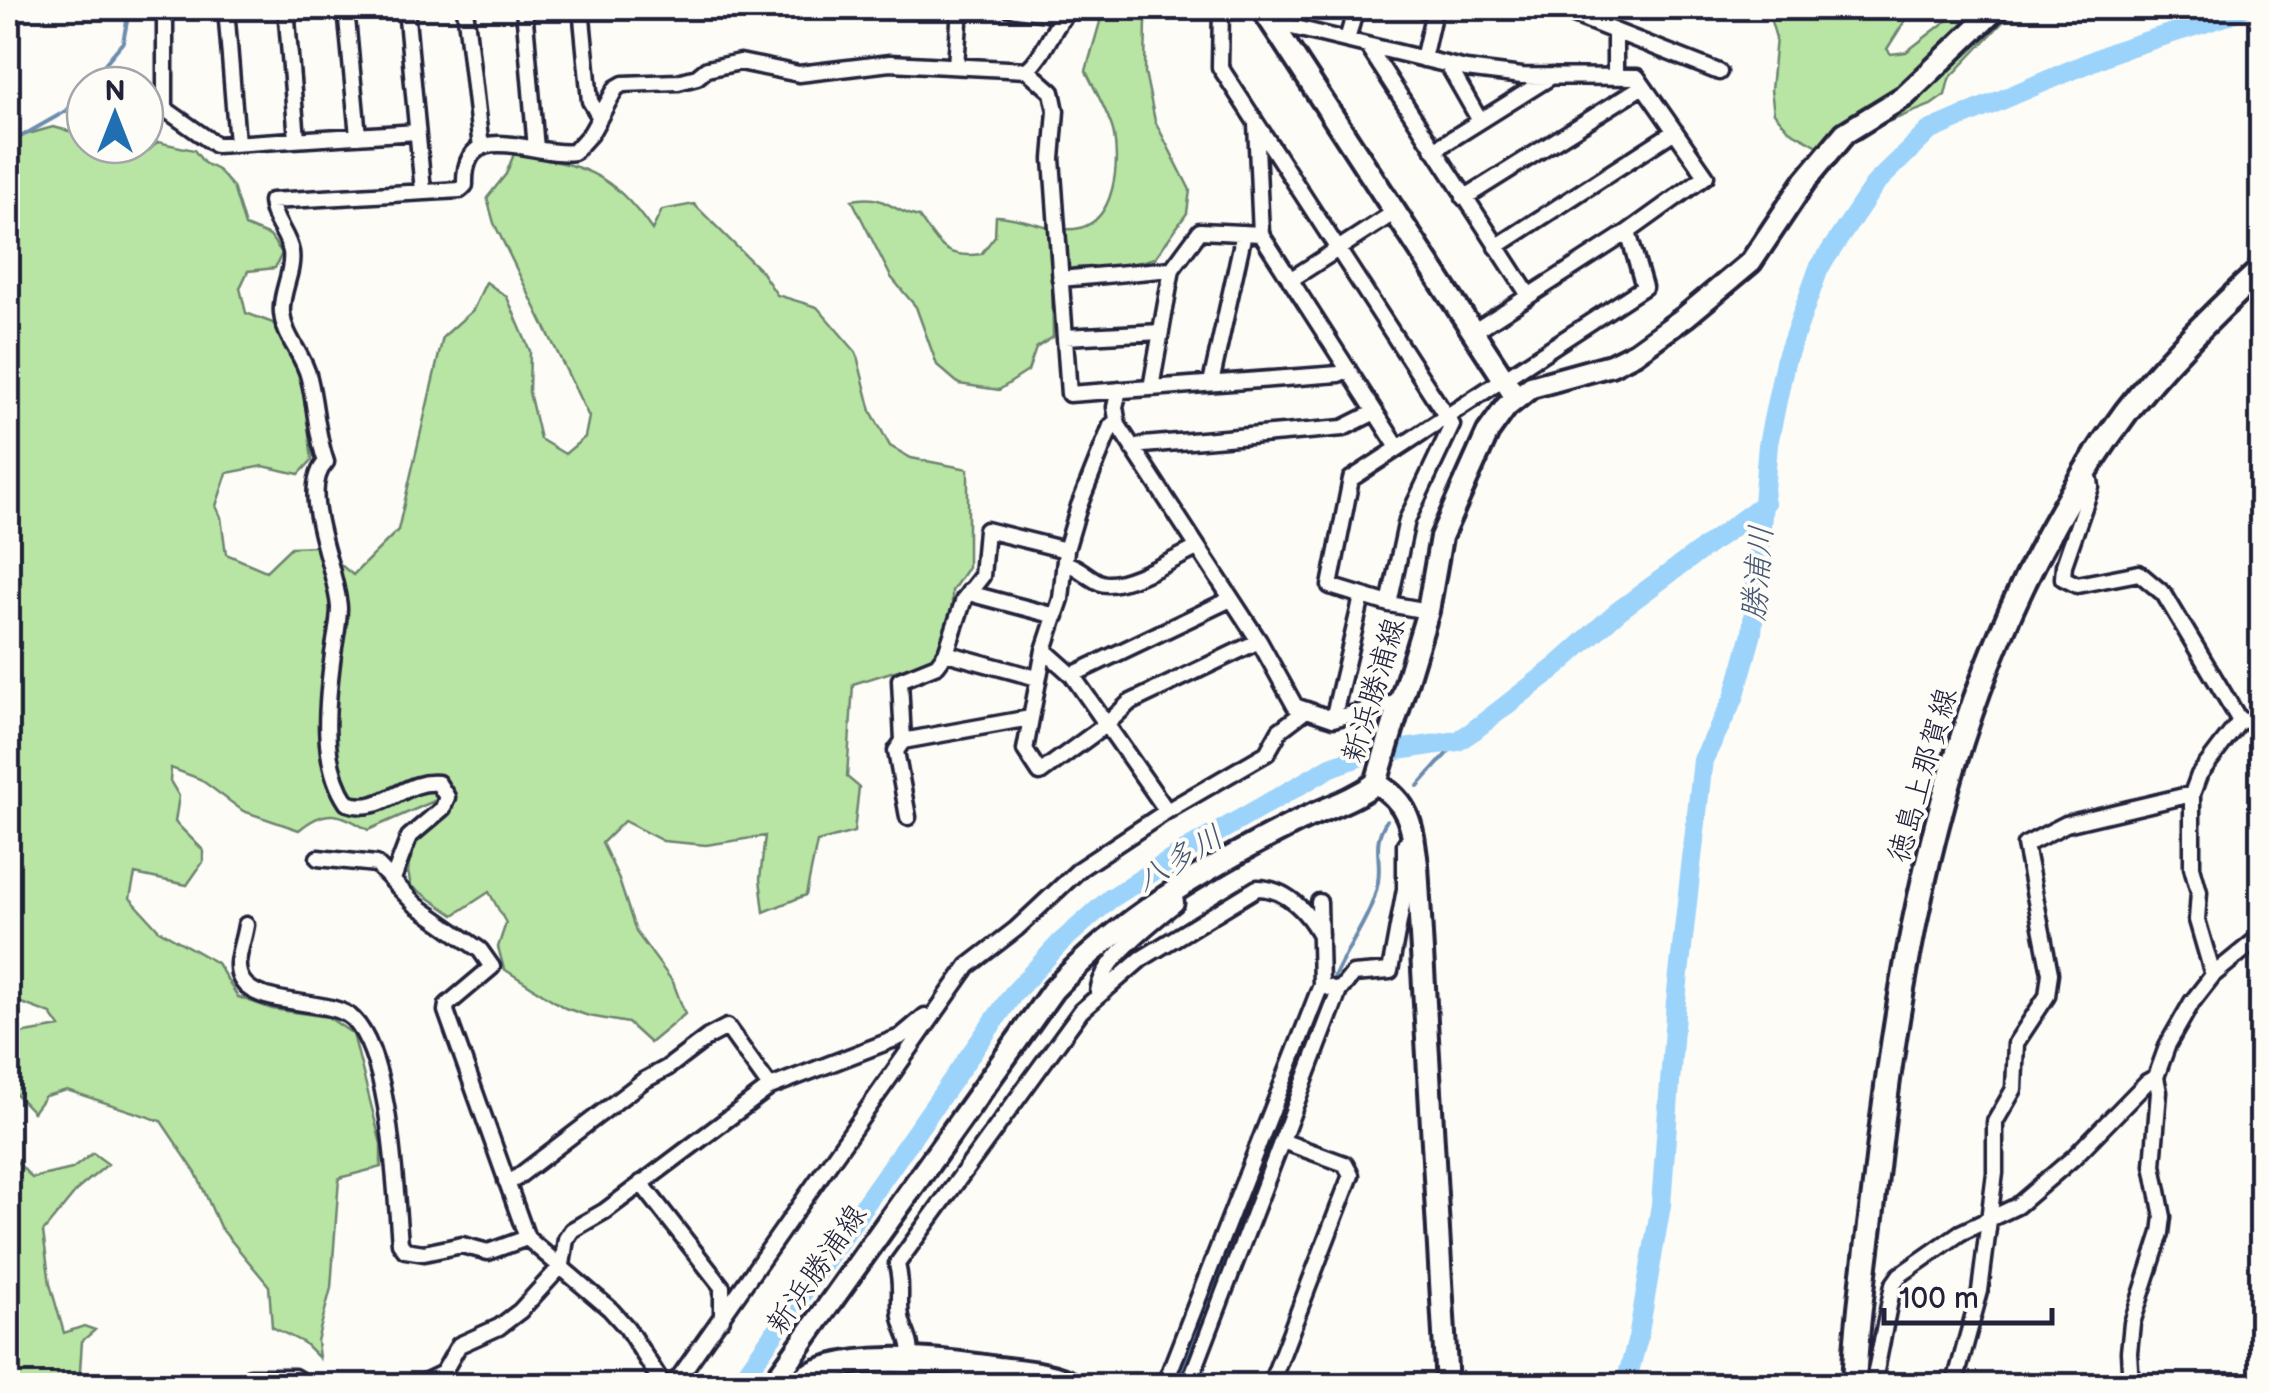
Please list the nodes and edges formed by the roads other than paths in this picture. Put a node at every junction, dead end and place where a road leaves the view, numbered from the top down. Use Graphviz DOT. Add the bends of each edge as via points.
graph roads {
  1 [pos="164,8"];
  2 [pos="226,8"];
  3 [pos="286,8"];
  4 [pos="346,8"];
  5 [pos="406,8"];
  6 [pos="465,8"];
  7 [pos="524,8"];
  8 [pos="580,8"];
  9 [pos="960,8"];
  10 [pos="1009,8"];
  11 [pos="1221,8"];
  12 [pos="1356,8"];
  13 [pos="1420,8"];
  14 [pos="1556,8"];
  15 [pos="1997,8"];
  16 [pos="1069,11"];
  17 [pos="1266,15"];
  18 [pos="1616,32"];
  19 [pos="1347,40"];
  20 [pos="1367,45"];
  21 [pos="1423,59"];
  22 [pos="1448,65"];
  23 [pos="956,66"];
  24 [pos="1028,70"];
  25 [pos="1719,72"];
  26 [pos="1552,76"];
  27 [pos="1615,77"];
  28 [pos="1643,86"];
  29 [pos="599,116"];
  30 [pos="1480,121"];
  31 [pos="1256,123"];
  32 [pos="1674,131"];
  33 [pos="416,132"];
  34 [pos="358,136"];
  35 [pos="297,139"];
  36 [pos="237,143"];
  37 [pos="481,148"];
  38 [pos="536,148"];
  39 [pos="1434,150"];
  40 [pos="423,191"];
  41 [pos="1464,198"];
  42 [pos="1395,212"];
  43 [pos="1628,232"];
  44 [pos="1244,233"];
  45 [pos="1261,234"];
  46 [pos="1496,248"];
  47 [pos="1338,249"];
  48 [pos="1172,269"];
  49 [pos="2262,269"];
  50 [pos="1060,279"];
  51 [pos="1290,280"];
  52 [pos="1528,294"];
  53 [pos="1161,332"];
  54 [pos="1473,332"];
  55 [pos="1064,337"];
  56 [pos="1348,369"];
  57 [pos="1211,384"];
  58 [pos="1509,387"];
  59 [pos="1151,388"];
  60 [pos="1119,390"];
  61 [pos="1374,412"];
  62 [pos="1446,416"];
  63 [pos="1117,421"];
  64 [pos="1397,446"];
  65 [pos="1133,449"];
  66 [pos="2084,475"];
  67 [pos="1196,548"];
  68 [pos="1066,557"];
  69 [pos="970,590"];
  70 [pos="1362,597"];
  71 [pos="1231,599"];
  72 [pos="1389,604"];
  73 [pos="1428,611"];
  74 [pos="1056,616"];
  75 [pos="1259,641"];
  76 [pos="1044,650"];
  77 [pos="946,653"];
  78 [pos="1072,675"];
  79 [pos="1037,678"];
  80 [pos="1401,705"];
  81 [pos="1305,711"];
  82 [pos="2262,714"];
  83 [pos="1030,718"];
  84 [pos="1333,719"];
  85 [pos="2240,721"];
  86 [pos="1107,724"];
  87 [pos="903,741"];
  88 [pos="1379,780"];
  89 [pos="2192,794"];
  90 [pos="1167,811"];
  91 [pos="908,817"];
  92 [pos="1413,836"];
  93 [pos="318,858"];
  94 [pos="393,879"];
  95 [pos="1174,892"];
  96 [pos="1319,902"];
  97 [pos="246,926"];
  98 [pos="2262,935"];
  99 [pos="1320,936"];
  100 [pos="2213,975"];
  101 [pos="1330,988"];
  102 [pos="1098,996"];
  103 [pos="936,1011"];
  104 [pos="2156,1078"];
  105 [pos="770,1087"];
  106 [pos="1282,1141"];
  107 [pos="506,1181"];
  108 [pos="642,1183"];
  109 [pos="1990,1220"];
  110 [pos="527,1238"];
  111 [pos="562,1265"];
  112 [pos="722,1320"];
  113 [pos="910,1358"];
  114 [pos="250,1378"];
  115 [pos="308,1386"];
  116 [pos="416,1386"];
  117 [pos="664,1386"];
  118 [pos="673,1386"];
  119 [pos="771,1386"];
  120 [pos="792,1386"];
  121 [pos="1074,1386"];
  122 [pos="1164,1386"];
  123 [pos="1188,1386"];
  124 [pos="1270,1386"];
  125 [pos="1447,1386"];
  126 [pos="1854,1386"];
  127 [pos="1873,1386"];
  128 [pos="1954,1386"];
  129 [pos="2132,1386"];
  1 -- 36 [label="street" via="165,109 216,145"];
  2 -- 36 [label="street"];
  3 -- 35 [label="street"];
  4 -- 34 [label="street"];
  5 -- 33 [label="street"];
  6 -- 37 [label="street"];
  7 -- 38 [label="street"];
  8 -- 29 [label="street" via="590,101"];
  9 -- 23 [label="street"];
  10 -- 16 [label="street"];
  11 -- 31 [label="street" via="1220,67"];
  12 -- 19 [label="street"];
  13 -- 21 [label="street" via="1434,11"];
  14 -- 18 [label="street"];
  15 -- 58 [label="main road" via="1905,96 1845,133 1751,262 1685,317 1611,365"];
  16 -- 24 [label="street"];
  17 -- 19 [label="street"];
  17 -- 42 [label="main road"];
  18 -- 25 [label="street"];
  18 -- 27 [label="street"];
  19 -- 20 [label="street"];
  20 -- 21 [label="street"];
  20 -- 39 [label="street"];
  21 -- 22 [label="street"];
  22 -- 26 [label="street"];
  22 -- 30 [label="street"];
  23 -- 24 [label="street"];
  23 -- 29 [label="street" via="890,63 799,74 740,62 678,82 622,84"];
  24 -- 50 [label="street" via="1052,92 1056,111 1052,158"];
  26 -- 27 [label="street"];
  26 -- 30 [label="street"];
  27 -- 28 [label="street" via="1637,78"];
  28 -- 32 [label="street"];
  28 -- 41 [label="street"];
  29 -- 38 [label="street" via="574,152"];
  30 -- 39 [label="street"];
  31 -- 45 [label="street"];
  31 -- 47 [label="street"];
  32 -- 43 [label="street" via="1706,176"];
  32 -- 46 [label="street"];
  33 -- 34 [label="street"];
  33 -- 40 [label="street"];
  34 -- 35 [label="street"];
  35 -- 36 [label="street"];
  37 -- 38 [label="street"];
  37 -- 40 [label="street" via="465,161 460,190"];
  39 -- 41 [label="street"];
  40 -- 94 [label="street" via="271,202 290,248 284,327 309,375 326,462 314,484 339,610 327,708 332,774 347,803 360,808 428,782 438,783 448,797 410,837"];
  41 -- 46 [label="street"];
  42 -- 47 [label="street"];
  42 -- 54 [label="main road"];
  43 -- 52 [label="street"];
  43 -- 58 [label="street" via="1644,287"];
  44 -- 45 [label="street"];
  44 -- 48 [label="street" via="1200,232"];
  44 -- 57 [label="street"];
  45 -- 51 [label="street"];
  46 -- 52 [label="street"];
  47 -- 51 [label="street"];
  47 -- 62 [label="street"];
  48 -- 50 [label="street"];
  48 -- 53 [label="street"];
  49 -- 66 [label="main road, 徳島上那賀線" via="2157,374"];
  50 -- 55 [label="street"];
  51 -- 56 [label="street"];
  52 -- 54 [label="street"];
  53 -- 55 [label="street"];
  53 -- 59 [label="street"];
  54 -- 58 [label="main road"];
  55 -- 60 [label="street" via="1069,394"];
  56 -- 57 [label="street"];
  56 -- 61 [label="street"];
  57 -- 59 [label="street"];
  58 -- 62 [label="street"];
  58 -- 73 [label="main road, 新浜勝浦線" via="1447,523"];
  59 -- 60 [label="street"];
  60 -- 63 [label="street"];
  61 -- 64 [label="street"];
  61 -- 65 [label="street" via="1343,428"];
  62 -- 64 [label="street"];
  62 -- 72 [label="street" via="1452,425 1407,520"];
  63 -- 65 [label="street"];
  63 -- 68 [label="street" via="1085,490"];
  64 -- 70 [label="street" via="1350,479 1330,586"];
  65 -- 67 [label="street"];
  66 -- 85 [label="street" via="2091,487 2063,578 2077,585 2138,573 2151,581"];
  66 -- 126 [label="main road, 徳島上那賀線" via="2036,556 1986,664 1950,770 1893,1047"];
  67 -- 68 [label="street" via="1116,585 1100,583"];
  67 -- 71 [label="street"];
  68 -- 69 [label="street" via="986,530 982,576"];
  68 -- 74 [label="street"];
  69 -- 74 [label="street"];
  69 -- 77 [label="street"];
  70 -- 72 [label="street"];
  70 -- 84 [label="street"];
  71 -- 75 [label="street"];
  71 -- 78 [label="street"];
  72 -- 73 [label="street"];
  73 -- 80 [label="main road, 新浜勝浦線"];
  74 -- 76 [label="street"];
  75 -- 81 [label="street"];
  75 -- 86 [label="street" via="1129,702"];
  76 -- 78 [label="street"];
  76 -- 79 [label="street"];
  77 -- 79 [label="street"];
  77 -- 87 [label="street" via="937,665 900,680"];
  78 -- 86 [label="street"];
  79 -- 83 [label="street"];
  80 -- 84 [label="street"];
  80 -- 88 [label="main road, 新浜勝浦線"];
  81 -- 84 [label="street"];
  81 -- 90 [label="street" via="1280,730 1267,752"];
  82 -- 85 [label="street"];
  83 -- 86 [label="street" via="1024,750 1040,774"];
  83 -- 87 [label="street"];
  85 -- 89 [label="street" via="2198,774"];
  86 -- 90 [label="street"];
  87 -- 91 [label="street" via="896,751"];
  88 -- 92 [label="main road" via="1399,798"];
  88 -- 95 [label="main road, 新浜勝浦線"];
  89 -- 100 [label="street" via="2197,920"];
  89 -- 109 [label="street" via="2066,824 2025,845 2050,988 2016,1043 2014,1089 1995,1122"];
  90 -- 103 [label="street" via="1070,877 968,966"];
  92 -- 101 [label="street" via="1406,844 1390,971 1353,974"];
  92 -- 125 [label="main road"];
  93 -- 94 [label="street" via="376,864"];
  94 -- 107 [label="street" via="492,967 446,1012"];
  95 -- 102 [label="street" via="1176,903 1127,944 1098,985"];
  95 -- 119 [label="main road, 新浜勝浦線" via="1088,952 1053,990"];
  96 -- 99 [label="street"];
  97 -- 110 [label="street" via="238,966 247,986 266,997 333,1007 368,1037 405,1250 462,1246 488,1252"];
  98 -- 100 [label="street"];
  99 -- 101 [label="street"];
  99 -- 102 [label="street" via="1306,909 1257,888 1162,944"];
  100 -- 104 [label="street" via="2168,1044"];
  101 -- 106 [label="street"];
  101 -- 122 [label="street"];
  102 -- 113 [label="street" via="1042,1061 898,1264"];
  103 -- 105 [label="street" via="900,1037"];
  103 -- 112 [label="street"];
  104 -- 109 [label="street" via="2040,1187"];
  104 -- 129 [label="street" via="2153,1165 2161,1233 2132,1323"];
  105 -- 107 [label="street" via="727,1027"];
  105 -- 108 [label="street"];
  106 -- 123 [label="street"];
  106 -- 124 [label="street" via="1345,1164 1350,1175"];
  107 -- 110 [label="street"];
  108 -- 111 [label="street" via="572,1230"];
  108 -- 112 [label="street" via="722,1287"];
  109 -- 127 [label="street" via="1900,1275"];
  109 -- 128 [label="street" via="1980,1291"];
  110 -- 111 [label="street"];
  111 -- 116 [label="street" via="507,1322 459,1345 443,1373"];
  111 -- 117 [label="street" via="627,1328"];
  112 -- 118 [label="street"];
  113 -- 120 [label="main road" via="830,1368"];
  113 -- 121 [label="main road" via="1044,1375"];
  114 -- 115 [label="street" via="294,1378"];
}
